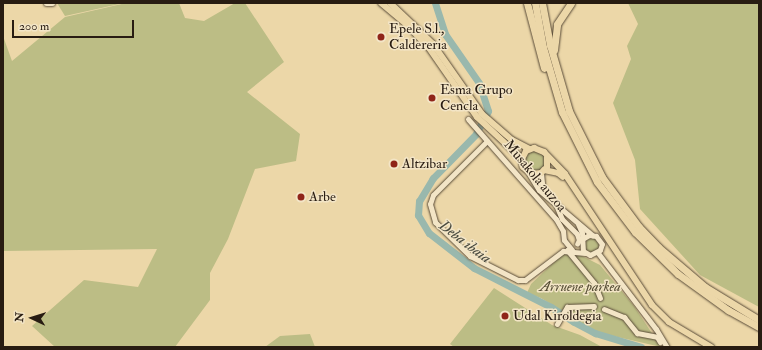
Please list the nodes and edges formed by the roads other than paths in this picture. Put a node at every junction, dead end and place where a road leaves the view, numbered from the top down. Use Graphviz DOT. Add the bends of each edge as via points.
graph roads {
  1 [pos="46,3"];
  2 [pos="52,3"];
  3 [pos="381,3"];
  4 [pos="390,3"];
  5 [pos="528,3"];
  6 [pos="535,3"];
  7 [pos="542,3"];
  8 [pos="571,3"];
  9 [pos="554,58"];
  10 [pos="474,110"];
  11 [pos="469,120"];
  12 [pos="490,126"];
  13 [pos="572,136"];
  14 [pos="487,141"];
  15 [pos="530,149"];
  16 [pos="548,157"];
  17 [pos="522,159"];
  18 [pos="528,172"];
  19 [pos="542,172"];
  20 [pos="569,182"];
  21 [pos="543,192"];
  22 [pos="555,202"];
  23 [pos="578,223"];
  24 [pos="563,231"];
  25 [pos="592,235"];
  26 [pos="580,242"];
  27 [pos="570,250"];
  28 [pos="585,253"];
  29 [pos="598,253"];
  30 [pos="600,298"];
  31 [pos="594,306"];
  32 [pos="604,309"];
  33 [pos="759,320"];
  34 [pos="558,322"];
  35 [pos="759,327"];
  36 [pos="665,344"];
  37 [pos="711,347"];
  1 -- 2 [label="street"];
  3 -- 10 [label="main road" via="425,44"];
  4 -- 10 [label="main road" via="433,44"];
  5 -- 13 [label="highway" via="547,81"];
  6 -- 13 [label="highway" via="552,84"];
  7 -- 9 [label="highway"];
  8 -- 9 [label="highway" via="557,24"];
  9 -- 33 [label="highway" via="579,134 602,177 634,221 658,247 694,278 730,304"];
  10 -- 12 [label="main road"];
  11 -- 14 [label="street, Musakola auzoa" via="482,132"];
  12 -- 15 [label="main road"];
  12 -- 17 [label="main road"];
  13 -- 35 [label="highway" via="615,207 653,252 702,293"];
  14 -- 24 [label="street, Musakola auzoa" via="491,142 556,219"];
  14 -- 27 [label="street, Musakola auzoa" via="433,195 430,204 435,222 470,256 518,280 525,280 561,252"];
  15 -- 16 [label="main road" via="541,150"];
  15 -- 17 [label="main road"];
  16 -- 19 [label="main road"];
  16 -- 20 [label="main road" via="565,174"];
  17 -- 18 [label="main road" via="523,167"];
  18 -- 19 [label="main road"];
  18 -- 21 [label="street, Musakola auzoa"];
  19 -- 20 [label="main road" via="558,173"];
  19 -- 21 [label="street, Musakola auzoa"];
  20 -- 37 [label="main road" via="652,305 669,322"];
  21 -- 22 [label="street, Musakola auzoa"];
  22 -- 23 [label="street, Musakola auzoa"];
  22 -- 26 [label="street" via="562,219 577,234"];
  23 -- 25 [label="street, Musakola auzoa"];
  23 -- 26 [label="street"];
  24 -- 26 [label="street" via="568,241"];
  24 -- 27 [label="street, Musakola auzoa" via="564,240"];
  25 -- 26 [label="street"];
  25 -- 29 [label="street" via="601,240 602,247"];
  26 -- 28 [label="street"];
  27 -- 28 [label="street"];
  27 -- 30 [label="street" via="594,283"];
  28 -- 29 [label="street"];
  29 -- 36 [label="street"];
  31 -- 34 [label="street" via="568,307"];
  32 -- 36 [label="street" via="624,317 637,333 657,336 661,344"];
}
